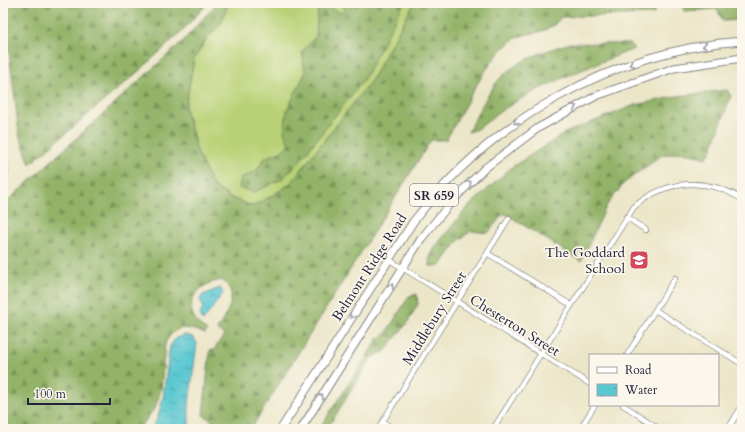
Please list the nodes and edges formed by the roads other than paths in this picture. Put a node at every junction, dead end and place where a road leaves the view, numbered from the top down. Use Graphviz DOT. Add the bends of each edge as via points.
graph roads {
  1 [pos="742,42"];
  2 [pos="742,58"];
  3 [pos="742,199"];
  4 [pos="626,217"];
  5 [pos="509,218"];
  6 [pos="646,230"];
  7 [pos="487,253"];
  8 [pos="388,259"];
  9 [pos="402,268"];
  10 [pos="675,278"];
  11 [pos="457,301"];
  12 [pos="571,305"];
  13 [pos="655,310"];
  14 [pos="540,353"];
  15 [pos="628,354"];
  16 [pos="742,364"];
  17 [pos="589,383"];
  18 [pos="594,406"];
  19 [pos="625,406"];
  20 [pos="742,406"];
  21 [pos="383,422"];
  22 [pos="3,425"];
  23 [pos="7,429"];
  24 [pos="281,429"];
  25 [pos="301,429"];
  26 [pos="378,429"];
  27 [pos="394,429"];
  28 [pos="493,429"];
  29 [pos="580,429"];
  30 [pos="660,429"];
  31 [pos="728,429"];
  1 -- 8 [label="main road, Belmont Ridge Road / SR 659, one-way" via="713,44 635,62 577,87 532,112 495,138 448,180 413,222"];
  9 -- 2 [label="main road, Belmont Ridge Road / SR 659, one-way" via="441,213 467,184 516,144 554,118 596,96 674,68"];
  3 -- 4 [label="street" via="714,186 684,184 664,188 648,195"];
  4 -- 6 [label="street"];
  4 -- 12 [label="street"];
  5 -- 7 [label="street, Middlebury Street"];
  7 -- 11 [label="street, Middlebury Street"];
  7 -- 12 [label="street"];
  8 -- 9 [label="street, Chesterton Street"];
  8 -- 24 [label="main road, Belmont Ridge Road / SR 659, one-way"];
  9 -- 11 [label="street, Chesterton Street"];
  25 -- 9 [label="main road, Belmont Ridge Road / SR 659, one-way"];
  10 -- 13 [label="street"];
  11 -- 14 [label="street, Chesterton Street"];
  11 -- 21 [label="street, Middlebury Street"];
  12 -- 14 [label="street"];
  13 -- 15 [label="street"];
  13 -- 16 [label="street"];
  14 -- 17 [label="street, Chesterton Street"];
  14 -- 28 [label="street"];
  18 -- 29 [label="street"];
  19 -- 30 [label="street"];
  20 -- 31 [label="street"];
  21 -- 26 [label="street, Middlebury Street"];
  21 -- 27 [label="street"];
  22 -- 23 [label="street"];
}
